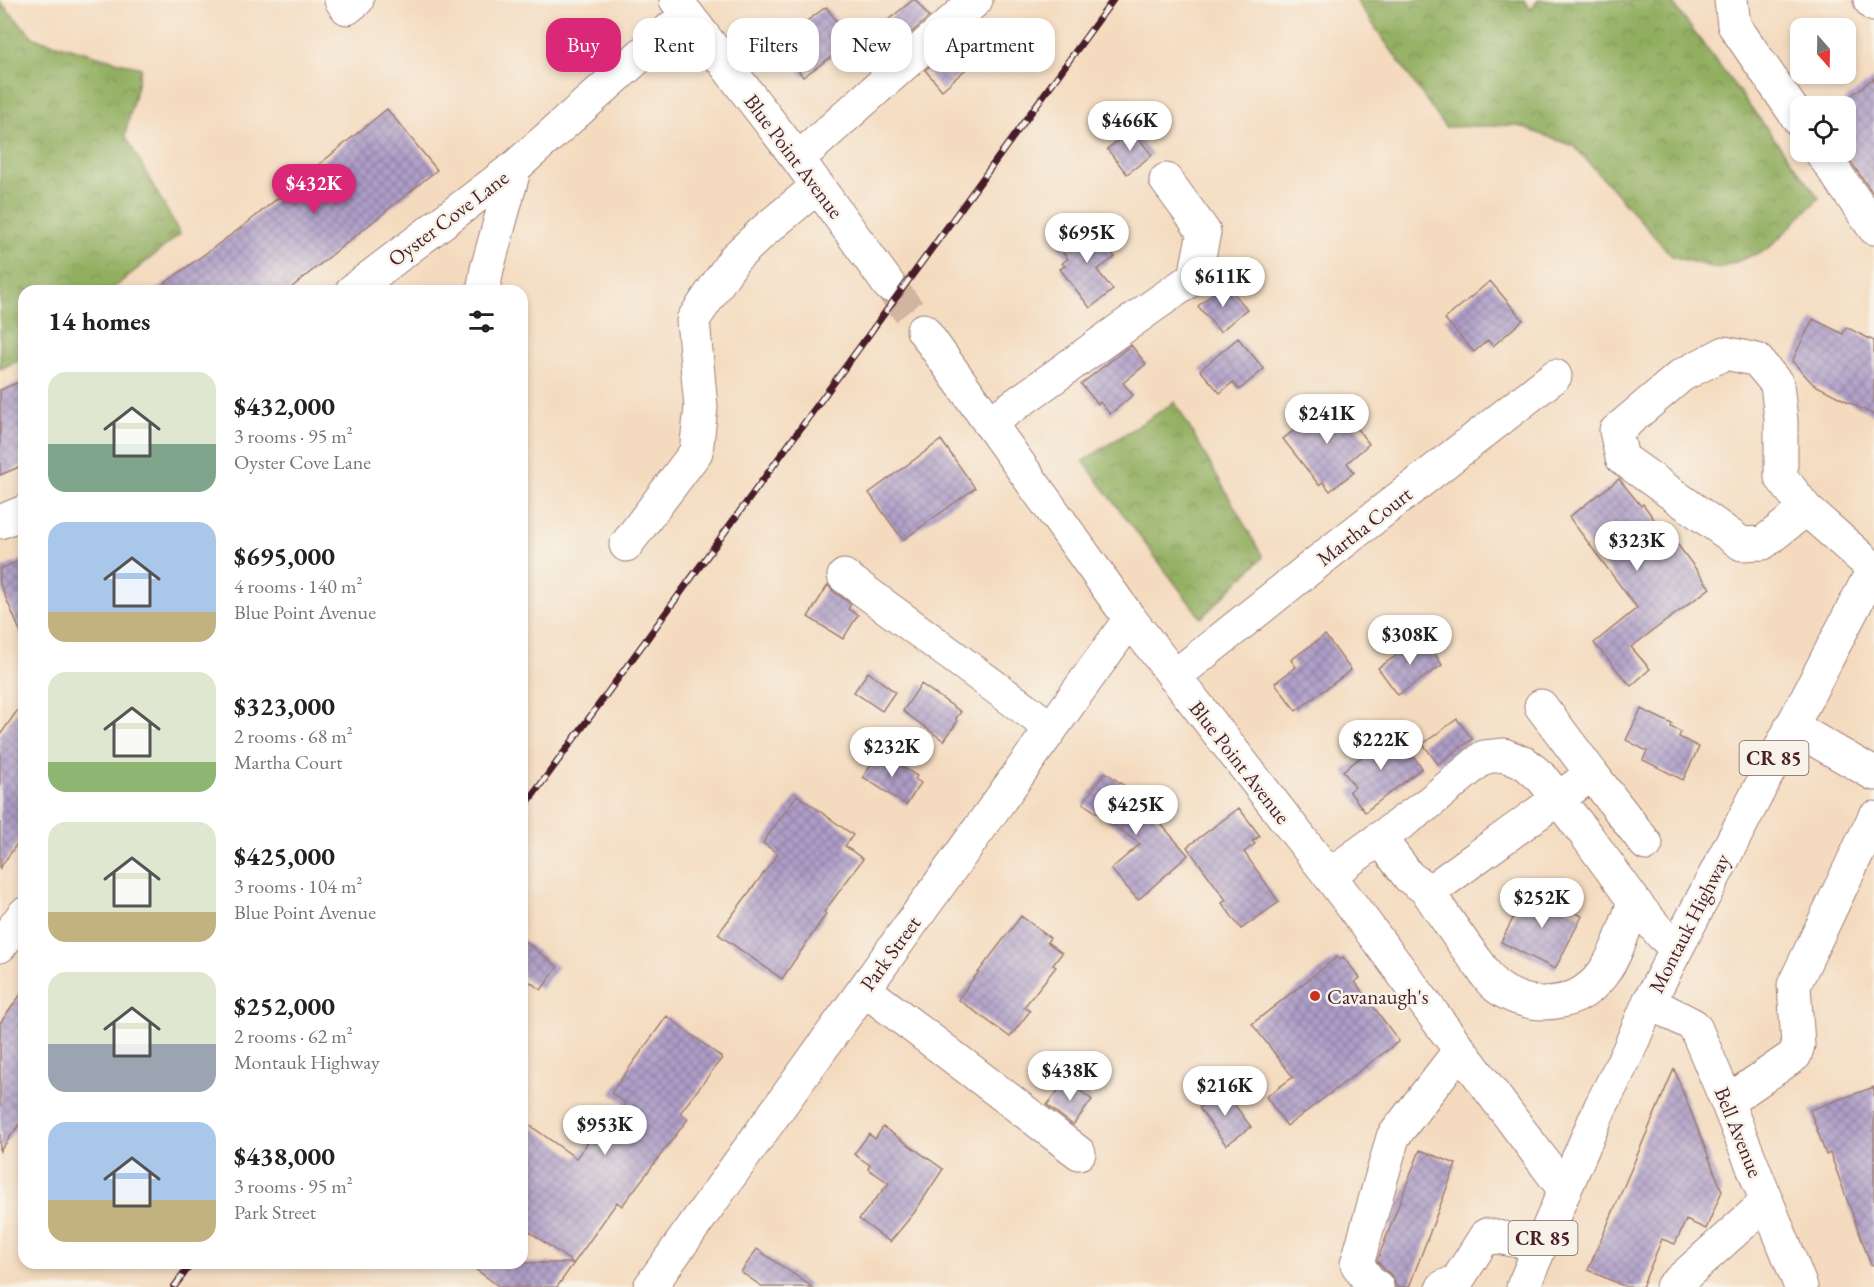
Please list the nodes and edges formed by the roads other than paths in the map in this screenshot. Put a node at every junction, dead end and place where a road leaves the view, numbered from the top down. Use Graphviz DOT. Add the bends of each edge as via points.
graph roads {
  1 [pos="341,0"];
  2 [pos="357,0"];
  3 [pos="976,0"];
  4 [pos="1731,0"];
  5 [pos="1870,0"];
  6 [pos="1874,5"];
  7 [pos="682,7"];
  8 [pos="1790,106"];
  9 [pos="798,159"];
  10 [pos="1828,162"];
  11 [pos="514,167"];
  12 [pos="1166,180"];
  13 [pos="818,186"];
  14 [pos="1874,228"];
  15 [pos="360,285"];
  16 [pos="484,285"];
  17 [pos="889,285"];
  18 [pos="922,330"];
  19 [pos="1555,376"];
  20 [pos="989,423"];
  21 [pos="1806,509"];
  22 [pos="18,514"];
  23 [pos="0,522"];
  24 [pos="626,545"];
  25 [pos="1874,569"];
  26 [pos="844,576"];
  27 [pos="1130,620"];
  28 [pos="1174,677"];
  29 [pos="1540,706"];
  30 [pos="1791,726"];
  31 [pos="1051,728"];
  32 [pos="1592,774"];
  33 [pos="1874,774"];
  34 [pos="1558,798"];
  35 [pos="1874,818"];
  36 [pos="1380,838"];
  37 [pos="1646,844"];
  38 [pos="1329,875"];
  39 [pos="1425,889"];
  40 [pos="1634,902"];
  41 [pos="18,922"];
  42 [pos="0,946"];
  43 [pos="1676,948"];
  44 [pos="864,989"];
  45 [pos="1649,1002"];
  46 [pos="1460,1050"];
  47 [pos="1727,1102"];
  48 [pos="1079,1153"];
  49 [pos="1564,1189"];
  50 [pos="1767,1202"];
  51 [pos="1540,1245"];
  52 [pos="650,1287"];
  53 [pos="1377,1287"];
  54 [pos="1443,1287"];
  55 [pos="1522,1287"];
  56 [pos="1672,1287"];
  57 [pos="1801,1287"];
  1 -- 2 [label="street" via="347,8"];
  3 -- 9 [label="street"];
  4 -- 8 [label="street" via="1734,25"];
  5 -- 6 [label="street"];
  7 -- 9 [label="street, Blue Point Avenue"];
  7 -- 11 [label="street, Oyster Cove Lane"];
  9 -- 13 [label="street, Blue Point Avenue"];
  10 -- 14 [label="street"];
  11 -- 15 [label="street, Oyster Cove Lane"];
  11 -- 16 [label="street, Oyster Cove Lane"];
  12 -- 20 [label="street" via="1204,232 1195,277"];
  13 -- 17 [label="street, Blue Point Avenue"];
  13 -- 24 [label="street" via="735,258 693,320 701,407 696,452"];
  18 -- 20 [label="street, Blue Point Avenue"];
  19 -- 28 [label="street, Martha Court"];
  20 -- 27 [label="street, Blue Point Avenue"];
  21 -- 21 [label="street" via="1763,543 1742,544 1622,458 1616,431 1682,375 1725,353 1757,360 1777,384 1781,477"];
  21 -- 25 [label="street"];
  22 -- 23 [label="street"];
  25 -- 30 [label="street, Montauk Highway / CR 85"];
  26 -- 31 [label="street"];
  27 -- 28 [label="street, Blue Point Avenue"];
  27 -- 31 [label="street, Park Street"];
  28 -- 38 [label="street, Blue Point Avenue"];
  29 -- 32 [label="street"];
  30 -- 33 [label="street"];
  30 -- 43 [label="street, Montauk Highway / CR 85"];
  31 -- 44 [label="street, Park Street"];
  32 -- 34 [label="street"];
  32 -- 37 [label="street"];
  34 -- 36 [label="street" via="1526,764 1504,755 1484,757"];
  34 -- 39 [label="street" via="1436,887"];
  34 -- 40 [label="street"];
  35 -- 47 [label="street" via="1794,985 1798,1045 1795,1055"];
  36 -- 38 [label="street"];
  36 -- 39 [label="street" via="1409,877"];
  38 -- 46 [label="street, Blue Point Avenue"];
  39 -- 40 [label="street" via="1495,986 1536,1003 1558,1003 1582,994 1596,983 1611,960"];
  40 -- 43 [label="street"];
  41 -- 42 [label="street"];
  43 -- 45 [label="street, Montauk Highway / CR 85"];
  44 -- 48 [label="street"];
  44 -- 52 [label="street, Park Street"];
  45 -- 47 [label="street, Bell Avenue" via="1693,1025"];
  45 -- 49 [label="street, Montauk Highway / CR 85"];
  46 -- 49 [label="street, Blue Point Avenue"];
  46 -- 53 [label="street" via="1393,1137 1357,1264"];
  47 -- 50 [label="street, Bell Avenue"];
  49 -- 51 [label="street, Montauk Highway / CR 85"];
  50 -- 56 [label="street"];
  50 -- 57 [label="street, Bell Avenue"];
  51 -- 54 [label="street" via="1486,1235 1457,1281"];
  51 -- 55 [label="street, Montauk Highway / CR 85"];
}
